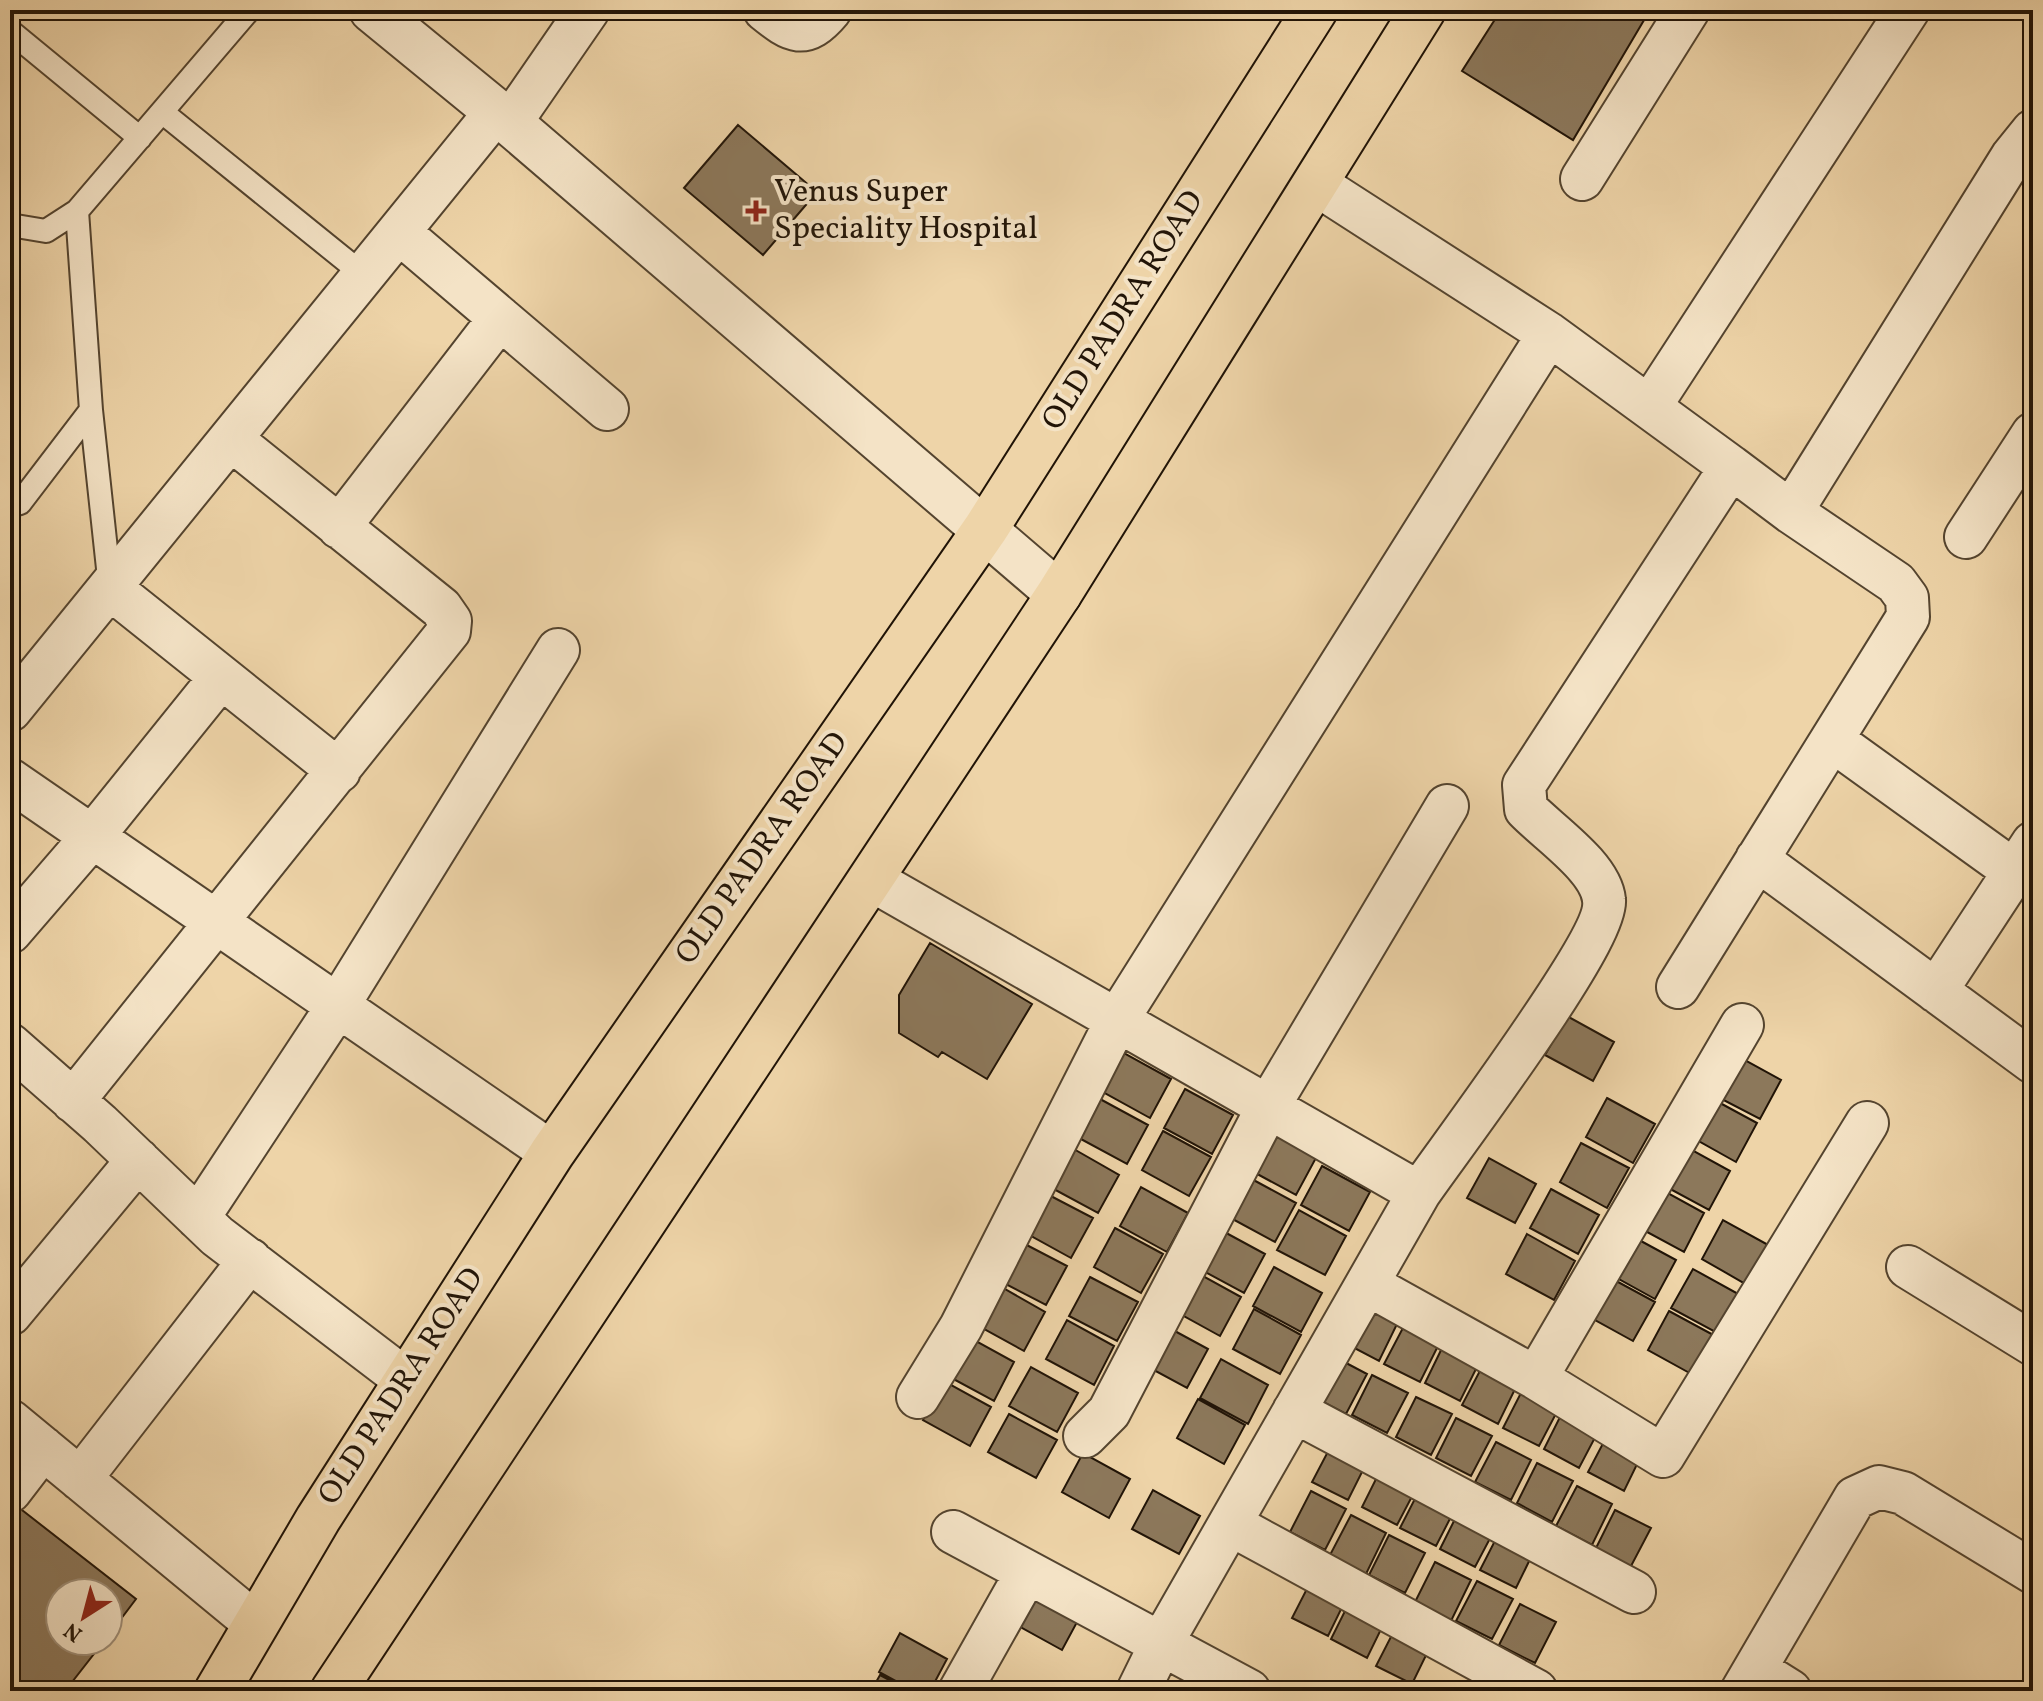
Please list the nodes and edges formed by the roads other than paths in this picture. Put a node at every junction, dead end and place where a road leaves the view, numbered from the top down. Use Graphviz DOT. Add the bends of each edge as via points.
graph roads {
  1 [pos="249,10"];
  2 [pos="372,10"];
  3 [pos="588,10"];
  4 [pos="765,10"];
  5 [pos="830,10"];
  6 [pos="1315,10"];
  7 [pos="1423,10"];
  8 [pos="1688,10"];
  9 [pos="1908,10"];
  10 [pos="10,31"];
  11 [pos="162,112"];
  12 [pos="503,117"];
  13 [pos="2033,131"];
  14 [pos="140,138"];
  15 [pos="1582,179"];
  16 [pos="1316,184"];
  17 [pos="77,211"];
  18 [pos="10,225"];
  19 [pos="400,233"];
  20 [pos="365,276"];
  21 [pos="500,318"];
  22 [pos="1549,334"];
  23 [pos="1650,406"];
  24 [pos="607,409"];
  25 [pos="91,410"];
  26 [pos="2033,434"];
  27 [pos="232,440"];
  28 [pos="1731,467"];
  29 [pos="10,506"];
  30 [pos="1791,512"];
  31 [pos="339,527"];
  32 [pos="986,528"];
  33 [pos="1966,537"];
  34 [pos="110,588"];
  35 [pos="1059,594"];
  36 [pos="558,650"];
  37 [pos="221,677"];
  38 [pos="10,710"];
  39 [pos="1832,740"];
  40 [pos="339,771"];
  41 [pos="10,780"];
  42 [pos="1447,806"];
  43 [pos="92,837"];
  44 [pos="2024,857"];
  45 [pos="1757,859"];
  46 [pos="872,880"];
  47 [pos="218,924"];
  48 [pos="10,932"];
  49 [pos="1678,987"];
  50 [pos="1936,991"];
  51 [pos="337,1007"];
  52 [pos="1117,1020"];
  53 [pos="1742,1025"];
  54 [pos="2030,1053"];
  55 [pos="17,1067"];
  56 [pos="73,1101"];
  57 [pos="1268,1107"];
  58 [pos="1867,1123"];
  59 [pos="552,1153"];
  60 [pos="138,1160"];
  61 [pos="1419,1193"];
  62 [pos="198,1218"];
  63 [pos="250,1260"];
  64 [pos="1908,1267"];
  65 [pos="1367,1284"];
  66 [pos="10,1314"];
  67 [pos="2033,1344"];
  68 [pos="1536,1378"];
  69 [pos="406,1380"];
  70 [pos="918,1397"];
  71 [pos="1294,1411"];
  72 [pos="10,1421"];
  73 [pos="1085,1436"];
  74 [pos="43,1448"];
  75 [pos="80,1479"];
  76 [pos="10,1491"];
  77 [pos="1230,1524"];
  78 [pos="953,1532"];
  79 [pos="1027,1572"];
  80 [pos="2033,1572"];
  81 [pos="1634,1592"];
  82 [pos="256,1624"];
  83 [pos="1161,1644"];
  84 [pos="1749,1680"];
  85 [pos="217,1691"];
  86 [pos="333,1691"];
  87 [pos="960,1691"];
  88 [pos="1138,1691"];
  89 [pos="1249,1691"];
  90 [pos="1536,1691"];
  91 [pos="1790,1691"];
  1 -- 11 [label="lane"];
  2 -- 12 [label="street"];
  3 -- 12 [label="street"];
  4 -- 5 [label="street" via="785,26 803,31 816,27"];
  6 -- 32 [label="main road, OLD PADRA ROAD"];
  7 -- 16 [label="main road"];
  8 -- 15 [label="street"];
  9 -- 23 [label="street"];
  10 -- 14 [label="lane"];
  11 -- 14 [label="lane"];
  11 -- 20 [label="lane"];
  12 -- 19 [label="street"];
  12 -- 32 [label="street"];
  13 -- 30 [label="street"];
  14 -- 17 [label="lane"];
  16 -- 22 [label="street"];
  16 -- 35 [label="main road"];
  17 -- 18 [label="lane" via="46,231"];
  17 -- 25 [label="lane"];
  19 -- 20 [label="street"];
  19 -- 21 [label="street"];
  20 -- 27 [label="street"];
  21 -- 24 [label="street"];
  21 -- 31 [label="street"];
  22 -- 23 [label="street"];
  22 -- 52 [label="street"];
  23 -- 28 [label="street"];
  25 -- 29 [label="lane" via="20,503"];
  25 -- 34 [label="lane"];
  26 -- 33 [label="street"];
  27 -- 31 [label="street"];
  27 -- 34 [label="street"];
  28 -- 30 [label="street"];
  28 -- 61 [label="street" via="1524,785 1526,809 1594,875 1605,899 1603,918 1579,965"];
  30 -- 39 [label="street" via="1896,583 1907,598 1908,617"];
  31 -- 40 [label="street" via="441,608 450,621 449,631"];
  32 -- 35 [label="street"];
  32 -- 59 [label="main road, OLD PADRA ROAD"];
  34 -- 37 [label="street"];
  34 -- 38 [label="street"];
  35 -- 46 [label="main road"];
  36 -- 51 [label="street"];
  37 -- 40 [label="street"];
  37 -- 43 [label="street"];
  39 -- 44 [label="street"];
  39 -- 45 [label="street"];
  40 -- 47 [label="street"];
  41 -- 43 [label="street"];
  42 -- 57 [label="street"];
  43 -- 47 [label="street"];
  43 -- 48 [label="street"];
  44 -- 50 [label="street"];
  45 -- 49 [label="street"];
  45 -- 50 [label="street"];
  46 -- 52 [label="street"];
  46 -- 86 [label="main road"];
  47 -- 51 [label="street"];
  47 -- 56 [label="street"];
  50 -- 54 [label="street"];
  51 -- 59 [label="street"];
  51 -- 62 [label="street"];
  52 -- 57 [label="street"];
  52 -- 70 [label="street" via="961,1327"];
  53 -- 68 [label="street"];
  55 -- 56 [label="street"];
  56 -- 60 [label="street"];
  57 -- 61 [label="street"];
  57 -- 73 [label="street" via="1109,1412"];
  58 -- 68 [label="street" via="1663,1456"];
  59 -- 69 [label="main road, OLD PADRA ROAD"];
  60 -- 62 [label="street"];
  60 -- 66 [label="street"];
  61 -- 65 [label="street"];
  62 -- 63 [label="street"];
  63 -- 69 [label="street"];
  63 -- 75 [label="street"];
  64 -- 67 [label="street"];
  65 -- 68 [label="street"];
  65 -- 71 [label="street"];
  69 -- 82 [label="main road, OLD PADRA ROAD"];
  71 -- 77 [label="street"];
  71 -- 81 [label="street"];
  72 -- 74 [label="street"];
  74 -- 75 [label="street"];
  74 -- 76 [label="street"];
  75 -- 82 [label="street"];
  77 -- 83 [label="street"];
  77 -- 90 [label="street"];
  78 -- 79 [label="street"];
  79 -- 83 [label="street"];
  79 -- 87 [label="street"];
  80 -- 84 [label="street" via="1903,1493 1879,1487 1855,1498"];
  82 -- 85 [label="main road, OLD PADRA ROAD"];
  83 -- 88 [label="street"];
  83 -- 89 [label="street"];
  84 -- 91 [label="street"];
}
